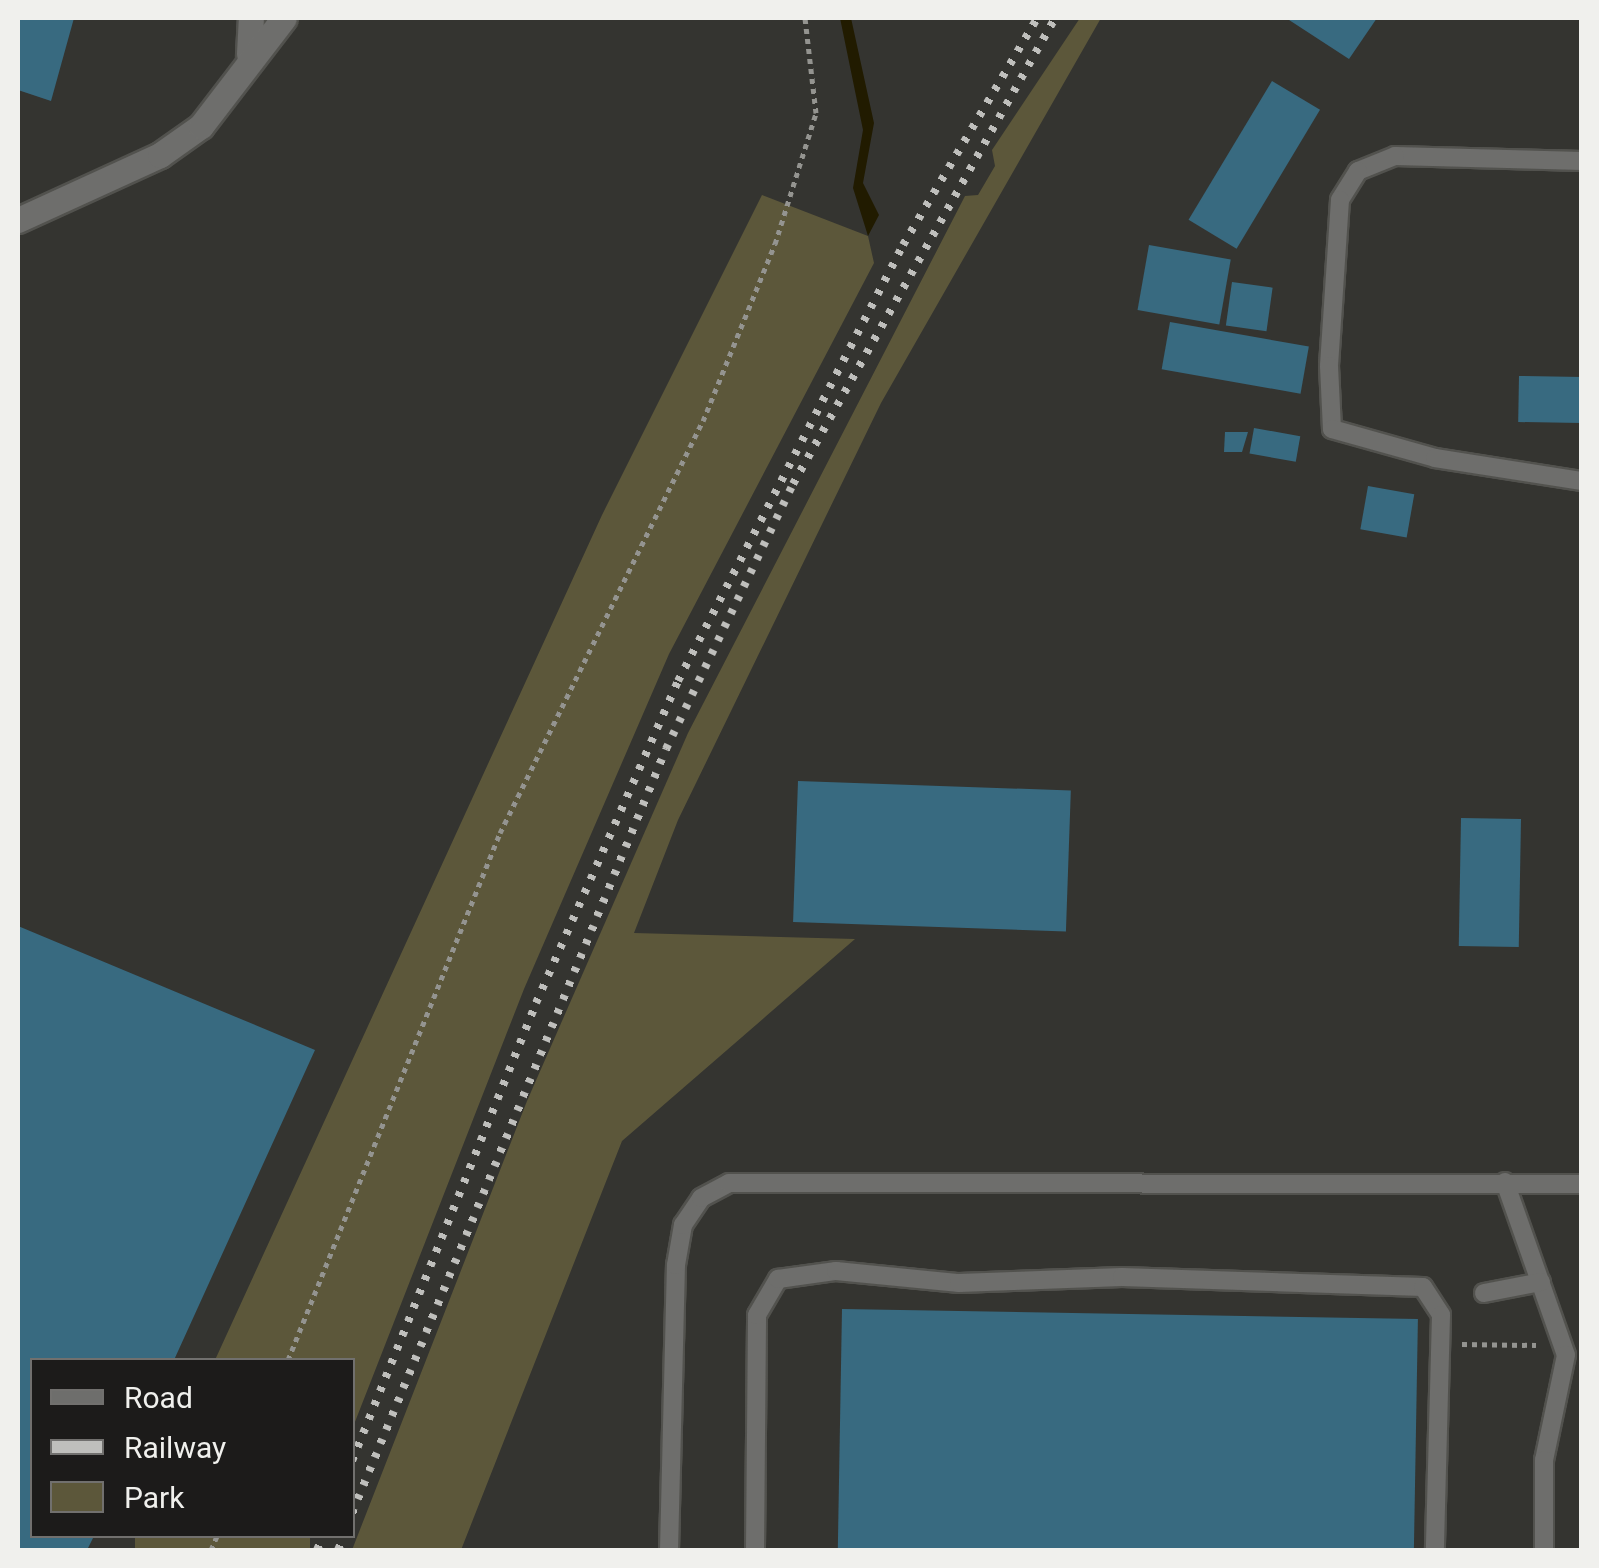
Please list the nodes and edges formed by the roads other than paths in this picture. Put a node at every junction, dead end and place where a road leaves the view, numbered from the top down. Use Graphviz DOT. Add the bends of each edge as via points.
graph roads {
  1 [pos="251,18"];
  2 [pos="284,18"];
  3 [pos="249,54"];
  4 [pos="1582,161"];
  5 [pos="18,220"];
  6 [pos="1582,481"];
  7 [pos="1505,1182"];
  8 [pos="1582,1184"];
  9 [pos="1541,1282"];
  10 [pos="1484,1294"];
  11 [pos="669,1550"];
  12 [pos="755,1550"];
  13 [pos="1436,1550"];
  14 [pos="1544,1550"];
  1 -- 3 [label="street"];
  2 -- 3 [label="street"];
  3 -- 5 [label="street" via="231,90 188,136"];
  4 -- 6 [label="lane" via="1395,156 1358,171 1340,200 1329,366 1332,428 1435,458"];
  7 -- 8 [label="lane"];
  7 -- 9 [label="lane"];
  7 -- 11 [label="lane" via="729,1182 700,1198 683,1225 676,1266"];
  9 -- 10 [label="lane"];
  9 -- 14 [label="lane" via="1563,1344 1566,1380 1544,1460"];
  12 -- 13 [label="lane" via="756,1315 778,1279 836,1271 958,1283 1406,1282 1438,1304"];
}
